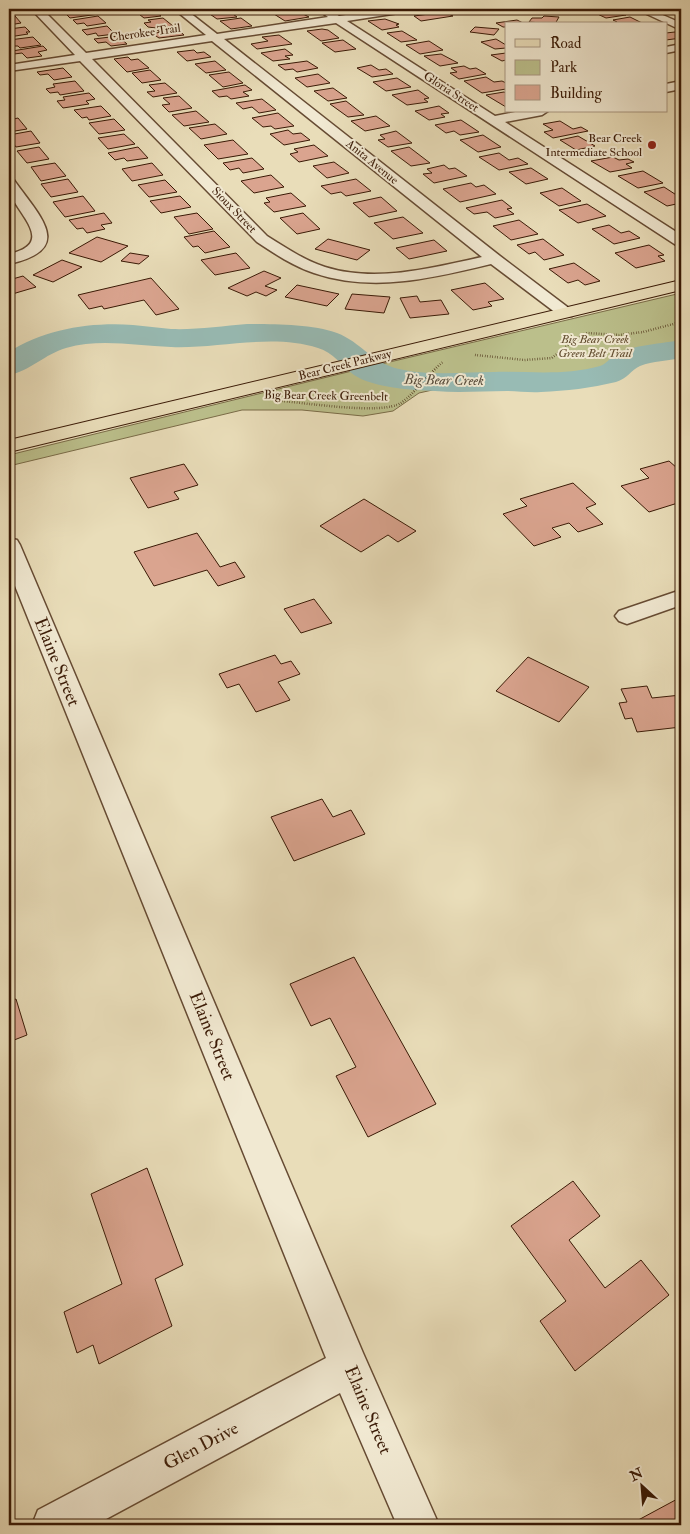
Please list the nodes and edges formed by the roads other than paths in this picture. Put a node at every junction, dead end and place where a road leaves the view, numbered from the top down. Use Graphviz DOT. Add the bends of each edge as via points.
graph roads {
  1 [pos="36,9"];
  2 [pos="179,9"];
  3 [pos="322,9"];
  4 [pos="405,9"];
  5 [pos="641,9"];
  6 [pos="337,19"];
  7 [pos="681,27"];
  8 [pos="215,37"];
  9 [pos="681,47"];
  10 [pos="668,50"];
  11 [pos="83,56"];
  12 [pos="9,68"];
  13 [pos="681,85"];
  14 [pos="668,88"];
  15 [pos="537,112"];
  16 [pos="494,120"];
  17 [pos="9,184"];
  18 [pos="681,242"];
  19 [pos="9,259"];
  20 [pos="494,259"];
  21 [pos="681,285"];
  22 [pos="566,312"];
  23 [pos="9,446"];
  24 [pos="9,546"];
  25 [pos="681,598"];
  26 [pos="627,616"];
  27 [pos="349,1367"];
  28 [pos="53,1525"];
  29 [pos="418,1525"];
  1 -- 11 [label="street, Sioux Street"];
  2 -- 8 [label="street, Anita Avenue"];
  3 -- 6 [label="street, Gloria Street"];
  4 -- 6 [label="street, Cherokee Trail"];
  5 -- 7 [label="street"];
  6 -- 8 [label="street, Cherokee Trail"];
  6 -- 16 [label="street, Gloria Street"];
  8 -- 11 [label="street, Cherokee Trail"];
  8 -- 20 [label="street, Anita Avenue"];
  9 -- 10 [label="street"];
  11 -- 12 [label="street, Cherokee Trail"];
  11 -- 20 [label="street, Sioux Street" via="262,239 286,255 340,276 375,280 426,274"];
  13 -- 14 [label="street"];
  15 -- 16 [label="street"];
  16 -- 18 [label="street, Gloria Street"];
  17 -- 19 [label="street" via="37,224 40,240 32,251"];
  20 -- 22 [label="street, Anita Avenue"];
  21 -- 22 [label="main road, Bear Creek Parkway"];
  22 -- 23 [label="main road, Bear Creek Parkway"];
  24 -- 27 [label="street, Elaine Street"];
  25 -- 26 [label="street"];
  27 -- 28 [label="street, Glen Drive"];
  27 -- 29 [label="street, Elaine Street"];
}
